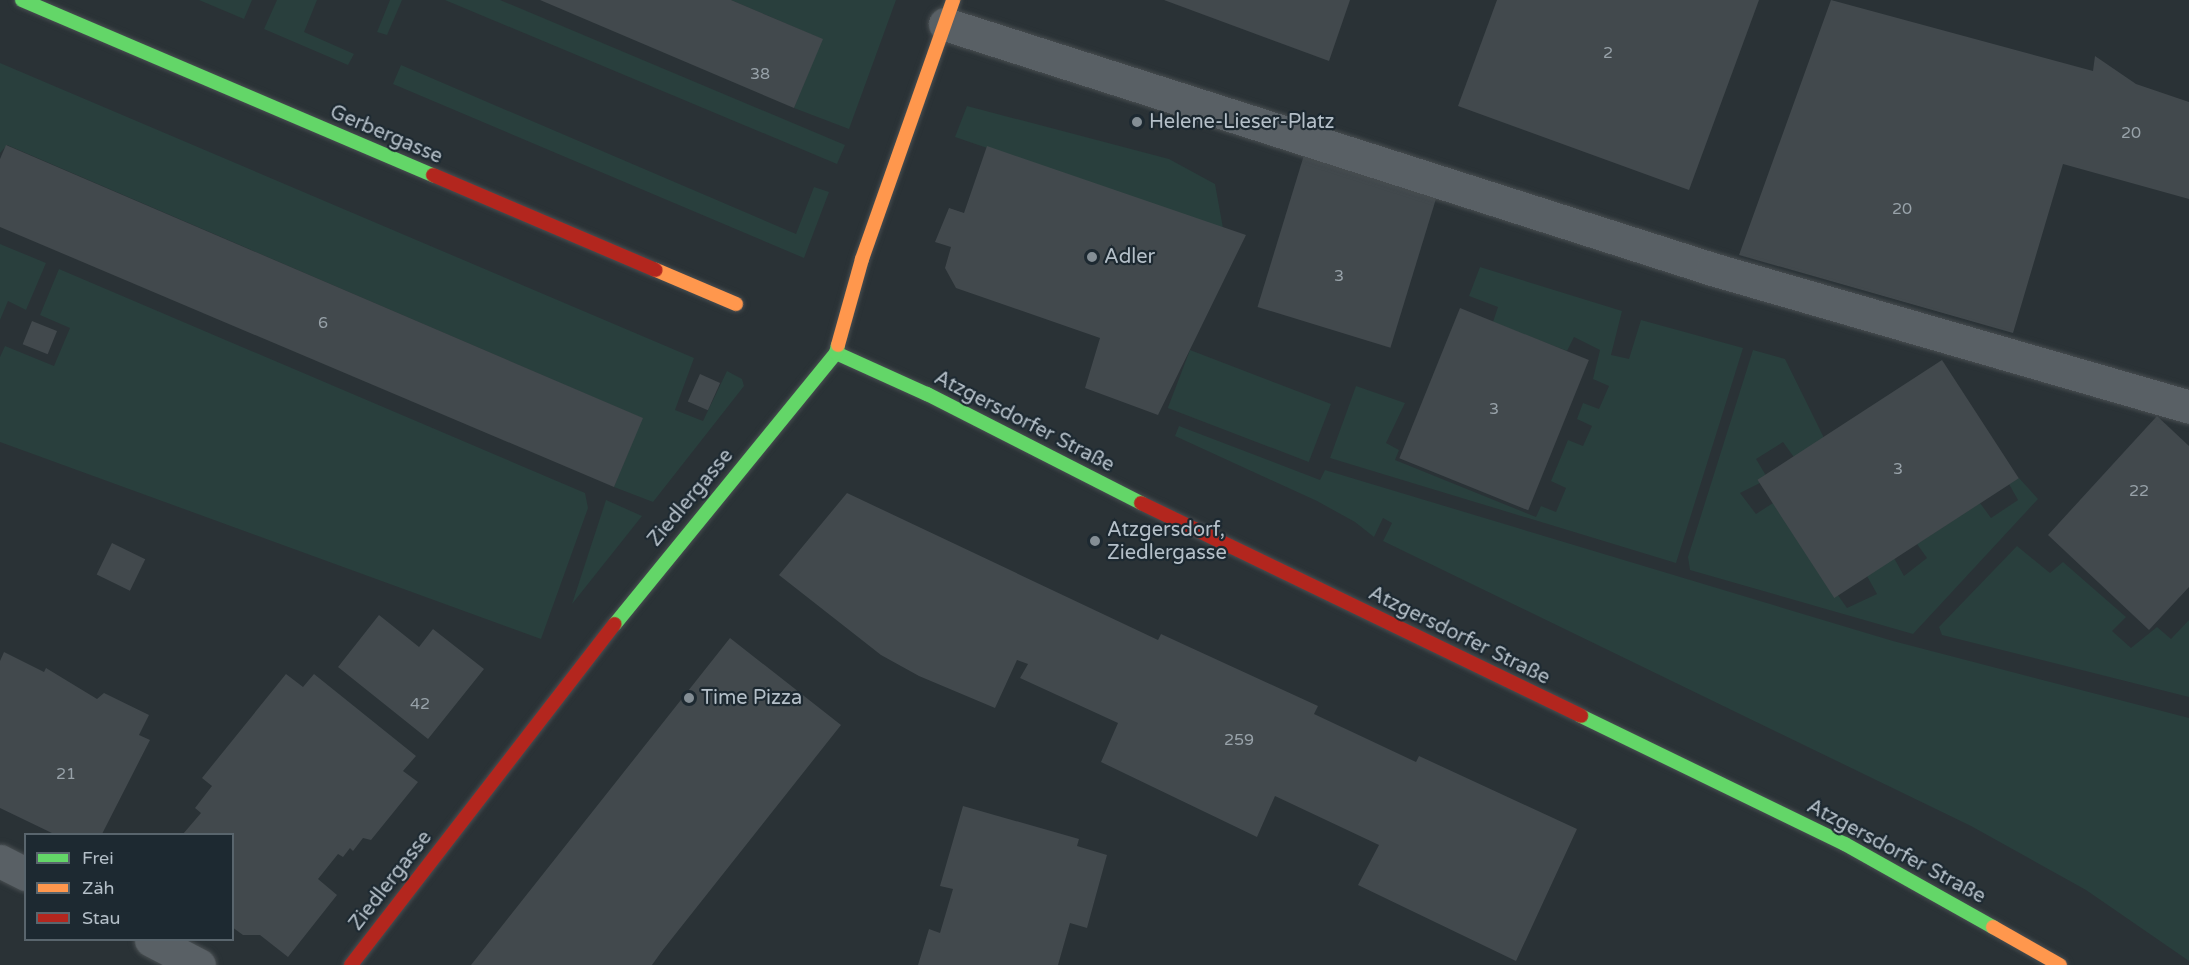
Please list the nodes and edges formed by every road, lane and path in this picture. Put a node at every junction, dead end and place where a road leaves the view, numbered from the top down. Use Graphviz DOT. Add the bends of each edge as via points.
graph roads {
  1 [pos="22,0"];
  2 [pos="949,12"];
  3 [pos="736,304"];
  4 [pos="836,353"];
  5 [pos="2189,407"];
  6 [pos="0,861"];
  7 [pos="24,873"];
  8 [pos="155,941"];
  9 [pos="199,965"];
  10 [pos="351,965"];
  11 [pos="2060,965"];
  1 -- 3 [label="street, Gerbergasse"];
  2 -- 4 [label="street, Ziedlergasse" via="856,277"];
  2 -- 5 [label="street" via="1308,139 1712,269"];
  4 -- 10 [label="street, Ziedlergasse" via="691,527"];
  4 -- 11 [label="street, Atzgersdorfer Straße" via="1845,844"];
  6 -- 7 [label="street"];
  8 -- 9 [label="street"];
}
